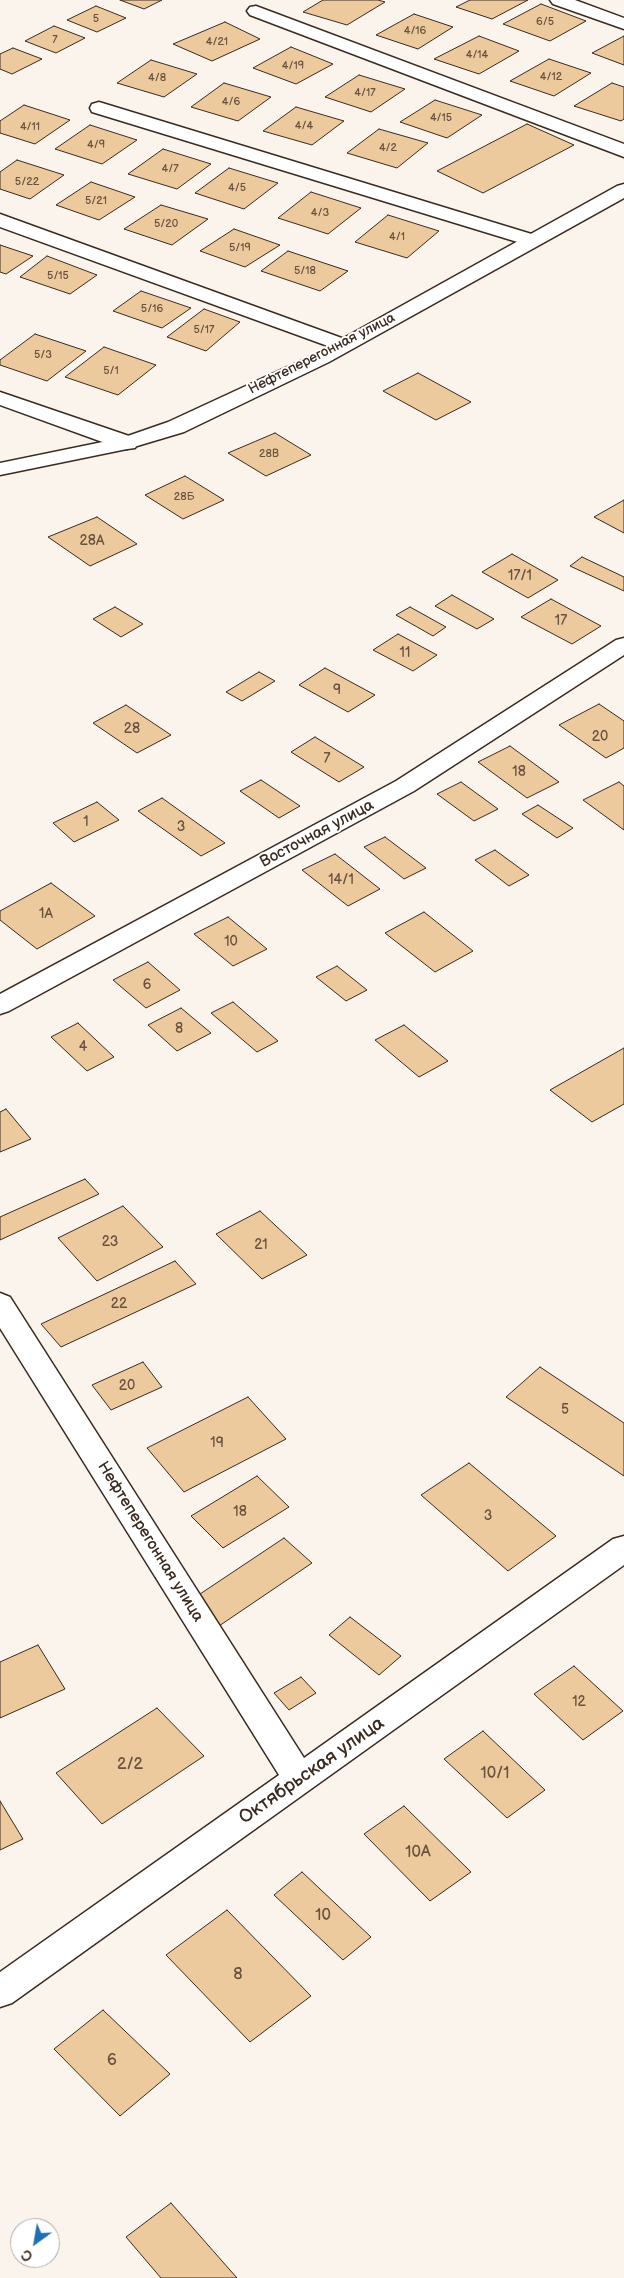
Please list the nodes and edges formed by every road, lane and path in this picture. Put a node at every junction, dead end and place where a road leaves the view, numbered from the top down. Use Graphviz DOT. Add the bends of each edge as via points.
graph roads {
  1 [pos="559,0"];
  2 [pos="256,11"];
  3 [pos="624,24"];
  4 [pos="99,108"];
  5 [pos="624,151"];
  6 [pos="624,190"];
  7 [pos="0,220"];
  8 [pos="531,240"];
  9 [pos="343,345"];
  10 [pos="0,398"];
  11 [pos="128,443"];
  12 [pos="0,469"];
  13 [pos="624,646"];
  14 [pos="0,1005"];
  15 [pos="0,1304"];
  16 [pos="624,1548"];
  17 [pos="300,1780"];
  18 [pos="0,1992"];
  1 -- 3 [label="street"];
  2 -- 5 [label="street"];
  4 -- 8 [label="street"];
  6 -- 8 [label="street, Нефтеперегонная улица"];
  7 -- 9 [label="street"];
  8 -- 9 [label="street, Нефтеперегонная улица"];
  9 -- 11 [label="street, Нефтеперегонная улица" via="176,427"];
  10 -- 11 [label="street"];
  11 -- 12 [label="street, Нефтеперегонная улица"];
  13 -- 14 [label="street, Восточная улица" via="405,786"];
  15 -- 17 [label="street, Нефтеперегонная улица"];
  16 -- 17 [label="street, Октябрьская улица"];
  17 -- 18 [label="street, Октябрьская улица"];
}
